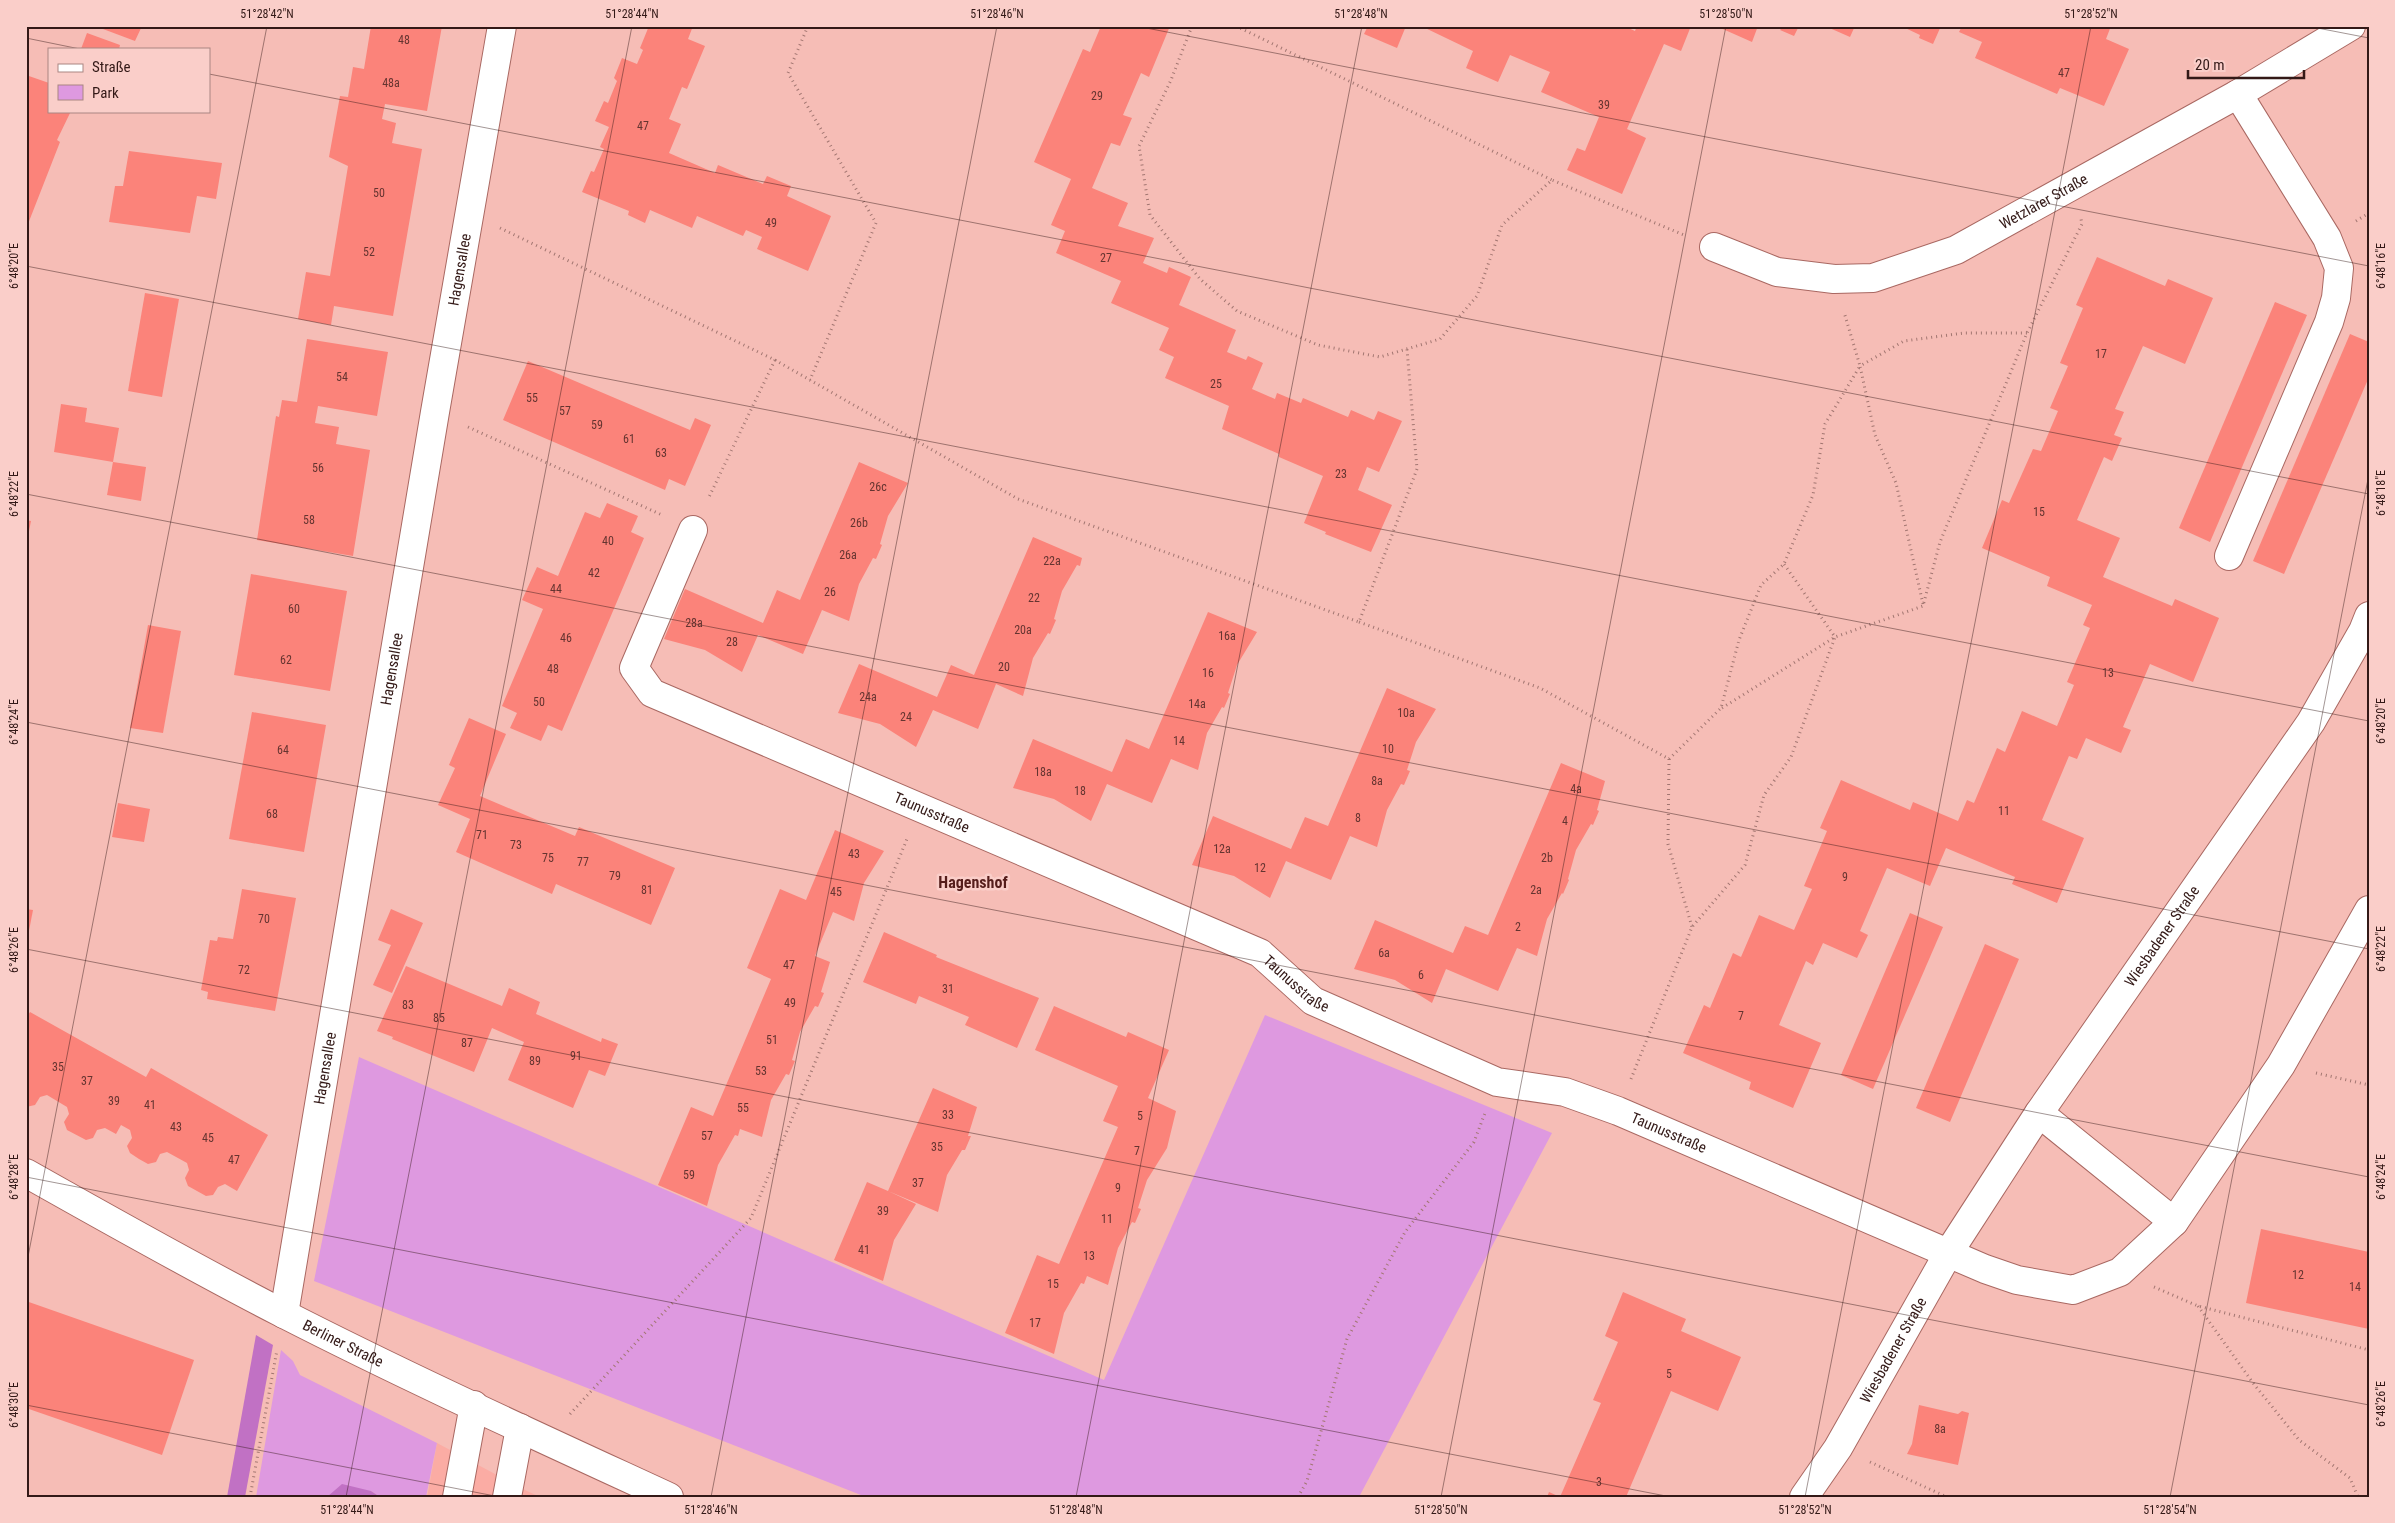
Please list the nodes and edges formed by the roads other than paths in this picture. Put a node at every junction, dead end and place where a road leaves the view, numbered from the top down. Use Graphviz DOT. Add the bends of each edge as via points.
graph roads {
  1 [pos="502,26"];
  2 [pos="2351,26"];
  3 [pos="2238,94"];
  4 [pos="1714,247"];
  5 [pos="693,530"];
  6 [pos="2229,556"];
  7 [pos="2369,616"];
  8 [pos="2369,910"];
  9 [pos="2039,1113"];
  10 [pos="26,1174"];
  11 [pos="2174,1222"];
  12 [pos="1949,1252"];
  13 [pos="284,1314"];
  14 [pos="474,1405"];
  15 [pos="520,1428"];
  16 [pos="1838,1448"];
  17 [pos="457,1497"];
  18 [pos="506,1497"];
  19 [pos="669,1497"];
  20 [pos="1804,1497"];
  21 [pos="1819,1497"];
  1 -- 13 [label="street, Hagensallee" via="434,412"];
  2 -- 3 [label="street, Wetzlarer Straße"];
  3 -- 4 [label="street, Wetzlarer Straße" via="1956,250 1873,278 1834,279 1777,272"];
  3 -- 6 [label="street" via="2327,238 2339,268 2336,298 2329,322"];
  5 -- 12 [label="street, Taunusstraße" via="634,668 652,693 1260,953 1313,1001 1497,1082 1565,1092"];
  7 -- 9 [label="street, Wiesbadener Straße" via="2311,722"];
  8 -- 11 [label="street" via="2281,1065"];
  9 -- 11 [label="street"];
  9 -- 12 [label="street, Wiesbadener Straße"];
  10 -- 13 [label="street, Berliner Straße"];
  11 -- 12 [label="street" via="2120,1272 2073,1290 2017,1280"];
  12 -- 16 [label="street, Wiesbadener Straße"];
  13 -- 14 [label="street, Berliner Straße"];
  14 -- 15 [label="street, Berliner Straße"];
  14 -- 17 [label="street"];
  15 -- 18 [label="street"];
  15 -- 19 [label="street, Berliner Straße"];
  16 -- 20 [label="street, Wiesbadener Straße"];
  16 -- 21 [label="street, Wiesbadener Straße"];
}
